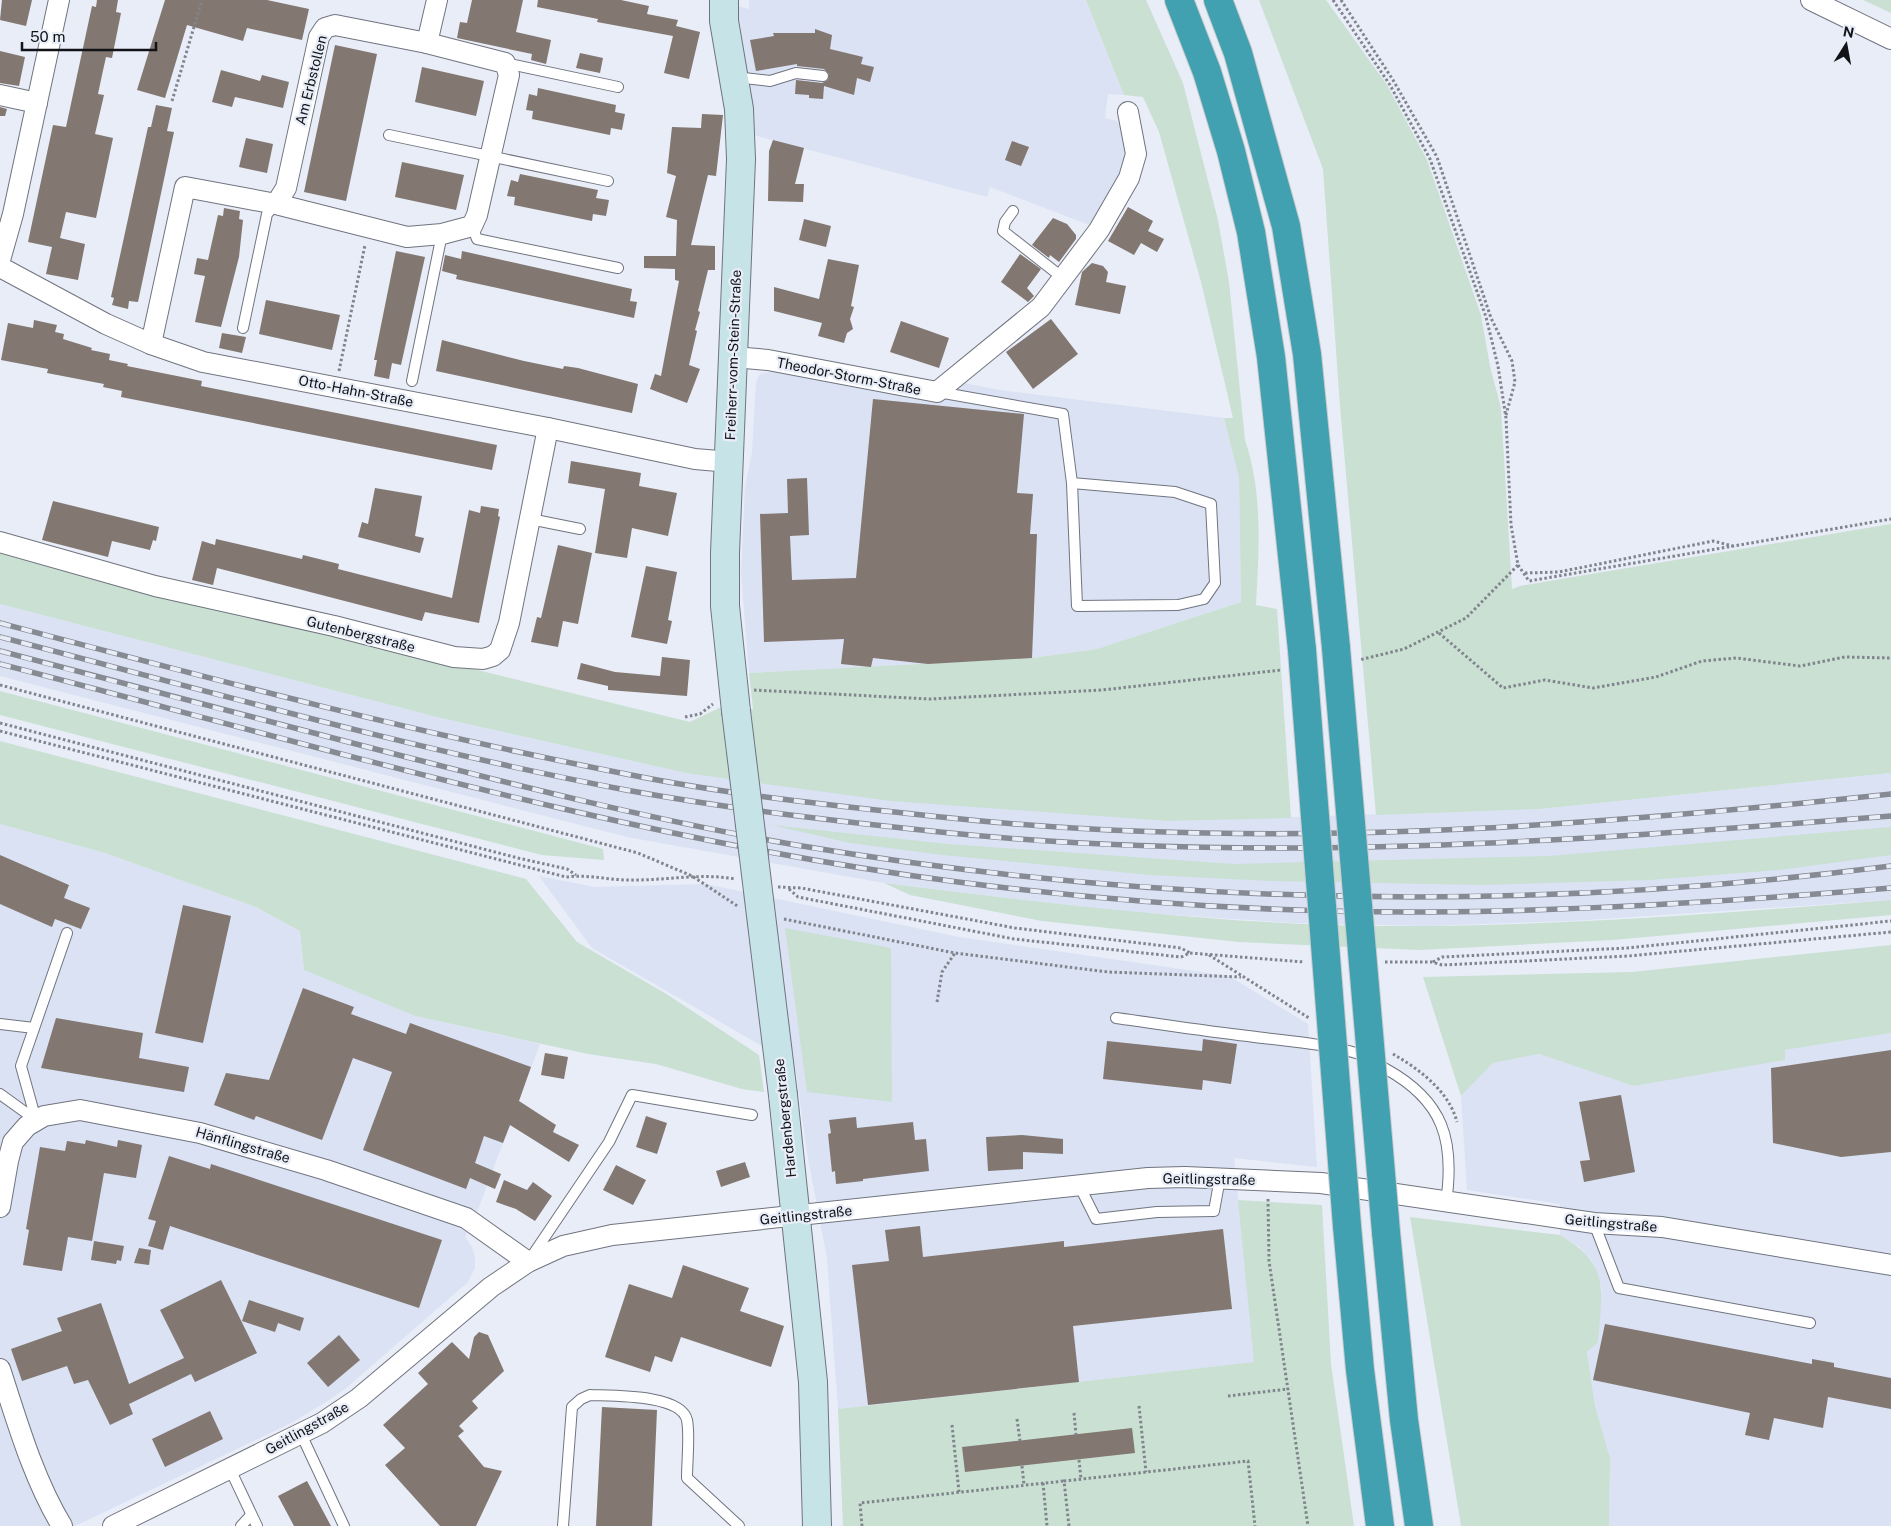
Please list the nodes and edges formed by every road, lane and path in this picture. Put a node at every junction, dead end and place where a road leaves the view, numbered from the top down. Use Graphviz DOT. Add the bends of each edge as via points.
graph roads {
  1 [pos="58,0"];
  2 [pos="202,0"];
  3 [pos="437,0"];
  4 [pos="724,0"];
  5 [pos="1179,0"];
  6 [pos="1218,0"];
  7 [pos="1332,0"];
  8 [pos="1341,0"];
  9 [pos="1811,0"];
  10 [pos="1891,39"];
  11 [pos="427,43"];
  12 [pos="505,63"];
  13 [pos="823,76"];
  14 [pos="734,77"];
  15 [pos="618,87"];
  16 [pos="0,96"];
  17 [pos="172,101"];
  18 [pos="38,103"];
  19 [pos="1128,112"];
  20 [pos="389,135"];
  21 [pos="490,156"];
  22 [pos="608,181"];
  23 [pos="276,204"];
  24 [pos="1014,211"];
  25 [pos="472,226"];
  26 [pos="369,227"];
  27 [pos="442,234"];
  28 [pos="0,260"];
  29 [pos="0,267"];
  30 [pos="618,268"];
  31 [pos="1063,278"];
  32 [pos="243,328"];
  33 [pos="151,344"];
  34 [pos="734,357"];
  35 [pos="412,381"];
  36 [pos="336,387"];
  37 [pos="937,392"];
  38 [pos="1506,418"];
  39 [pos="548,428"];
  40 [pos="730,462"];
  41 [pos="1072,483"];
  42 [pos="530,519"];
  43 [pos="1891,519"];
  44 [pos="580,529"];
  45 [pos="0,542"];
  46 [pos="1736,547"];
  47 [pos="1518,564"];
  48 [pos="1524,573"];
  49 [pos="1438,632"];
  50 [pos="1370,658"];
  51 [pos="1891,658"];
  52 [pos="1244,675"];
  53 [pos="0,685"];
  54 [pos="735,700"];
  55 [pos="685,717"];
  56 [pos="0,722"];
  57 [pos="0,731"];
  58 [pos="578,876"];
  59 [pos="692,876"];
  60 [pos="743,880"];
  61 [pos="770,886"];
  62 [pos="788,889"];
  63 [pos="743,908"];
  64 [pos="780,918"];
  65 [pos="1891,921"];
  66 [pos="1891,932"];
  67 [pos="67,933"];
  68 [pos="956,954"];
  69 [pos="1241,977"];
  70 [pos="937,1002"];
  71 [pos="1116,1018"];
  72 [pos="0,1024"];
  73 [pos="34,1028"];
  74 [pos="0,1094"];
  75 [pos="752,1115"];
  76 [pos="36,1120"];
  77 [pos="1220,1178"];
  78 [pos="1264,1180"];
  79 [pos="1079,1185"];
  80 [pos="1446,1203"];
  81 [pos="0,1207"];
  82 [pos="795,1216"];
  83 [pos="1594,1223"];
  84 [pos="528,1262"];
  85 [pos="1891,1265"];
  86 [pos="1810,1323"];
  87 [pos="0,1369"];
  88 [pos="1288,1389"];
  89 [pos="1228,1396"];
  90 [pos="1139,1406"];
  91 [pos="1074,1413"];
  92 [pos="1017,1419"];
  93 [pos="952,1426"];
  94 [pos="301,1434"];
  95 [pos="1076,1435"];
  96 [pos="1020,1441"];
  97 [pos="1079,1460"];
  98 [pos="1022,1466"];
  99 [pos="230,1469"];
  100 [pos="1146,1472"];
  101 [pos="1081,1479"];
  102 [pos="1064,1481"];
  103 [pos="1043,1483"];
  104 [pos="1024,1485"];
  105 [pos="960,1492"];
  106 [pos="252,1515"];
  107 [pos="62,1526"];
  108 [pos="113,1526"];
  109 [pos="241,1526"];
  110 [pos="257,1526"];
  111 [pos="344,1526"];
  112 [pos="562,1526"];
  113 [pos="738,1526"];
  114 [pos="817,1526"];
  115 [pos="862,1526"];
  116 [pos="1047,1526"];
  117 [pos="1069,1526"];
  118 [pos="1254,1526"];
  119 [pos="1308,1526"];
  120 [pos="1380,1526"];
  121 [pos="1419,1526"];
  1 -- 18 [label="street"];
  2 -- 17 [label="path"];
  3 -- 11 [label="street"];
  4 -- 14 [label="street, Freiherr-vom-Stein-Straße" via="724,21"];
  5 -- 120 [label="highway, bridge" via="1207,72 1231,151 1251,232 1271,357 1302,650 1346,1226"];
  6 -- 121 [label="highway, bridge" via="1238,52 1286,226 1307,354 1336,648 1386,1232 1404,1420"];
  7 -- 38 [label="path" via="1390,84 1430,159 1486,317"];
  8 -- 38 [label="path" via="1393,80 1437,158 1491,318 1512,362 1515,382"];
  9 -- 10 [label="street"];
  11 -- 12 [label="street, Am Erbstollen"];
  11 -- 23 [label="street, Am Erbstollen" via="335,25 324,28 319,37 286,188"];
  12 -- 15 [label="lane"];
  12 -- 21 [label="street" via="510,74"];
  13 -- 14 [label="lane" via="796,74 770,80"];
  14 -- 34 [label="street, Freiherr-vom-Stein-Straße" via="741,159"];
  16 -- 18 [label="street"];
  18 -- 28 [label="street"];
  19 -- 31 [label="street, Theodor-Storm-Straße" via="1136,154 1129,178 1099,230"];
  20 -- 21 [label="lane"];
  21 -- 22 [label="lane"];
  21 -- 25 [label="street"];
  23 -- 26 [label="street"];
  23 -- 32 [label="lane, Am Erbstollen" via="267,214"];
  23 -- 33 [label="street" via="185,187"];
  24 -- 31 [label="lane" via="1005,222 1003,231"];
  25 -- 27 [label="street"];
  25 -- 30 [label="lane" via="478,239"];
  26 -- 27 [label="street" via="407,236"];
  26 -- 36 [label="path"];
  27 -- 35 [label="lane"];
  29 -- 33 [label="street, Otto-Hahn-Straße" via="106,324"];
  31 -- 37 [label="street, Theodor-Storm-Straße" via="1041,307"];
  33 -- 36 [label="street, Otto-Hahn-Straße" via="203,362"];
  34 -- 37 [label="street, Theodor-Storm-Straße" via="768,360"];
  34 -- 40 [label="street, Freiherr-vom-Stein-Straße"];
  36 -- 39 [label="street, Otto-Hahn-Straße"];
  37 -- 41 [label="lane" via="1063,414"];
  38 -- 47 [label="path" via="1511,525"];
  39 -- 40 [label="street, Otto-Hahn-Straße" via="695,459"];
  39 -- 42 [label="street, Gutenbergstraße"];
  40 -- 54 [label="street, Freiherr-vom-Stein-Straße" via="726,606"];
  41 -- 41 [label="lane" via="1076,606 1178,605 1204,599 1215,583 1211,504 1175,492"];
  42 -- 44 [label="lane"];
  42 -- 45 [label="street, Gutenbergstraße" via="509,623 500,650 483,659 454,658 334,626 155,586"];
  43 -- 46 [label="path"];
  46 -- 48 [label="path" via="1713,541 1559,572"];
  46 -- 48 [label="path" via="1529,580"];
  47 -- 48 [label="path"];
  47 -- 49 [label="path" via="1466,618"];
  49 -- 50 [label="path" via="1404,650"];
  49 -- 51 [label="path" via="1503,688 1545,680 1592,688 1656,677 1702,660 1727,658 1800,666 1846,657"];
  52 -- 54 [label="path" via="1102,690 930,699"];
  53 -- 59 [label="path" via="638,853"];
  54 -- 55 [label="path"];
  54 -- 82 [label="street, Hardenbergstraße, bridge"];
  56 -- 58 [label="path" via="567,869"];
  57 -- 58 [label="path" via="515,866 566,877"];
  58 -- 59 [label="path" via="635,880"];
  59 -- 60 [label="path"];
  59 -- 63 [label="path" via="734,906"];
  61 -- 62 [label="path"];
  62 -- 62 [label="path" via="801,888 1016,928 1181,948 1190,953 1181,957 1014,939 798,897"];
  64 -- 68 [label="path"];
  65 -- 66 [label="path" via="1627,948 1442,957 1432,962 1442,965 1628,956"];
  67 -- 73 [label="lane"];
  68 -- 69 [label="path" via="1108,972"];
  68 -- 70 [label="path" via="942,972"];
  71 -- 80 [label="lane" via="1358,1053 1396,1074 1421,1094 1439,1117 1448,1141 1450,1178"];
  72 -- 73 [label="lane"];
  73 -- 76 [label="lane" via="21,1066"];
  74 -- 76 [label="lane"];
  75 -- 84 [label="lane, Geitlingstraße" via="632,1095 609,1142"];
  76 -- 81 [label="street, Hänflingstraße" via="13,1142"];
  76 -- 84 [label="street, Hänflingstraße" via="63,1111 80,1110 200,1133 276,1154 466,1218"];
  77 -- 78 [label="street, Geitlingstraße"];
  77 -- 79 [label="street, Geitlingstraße" via="1148,1178"];
  77 -- 79 [label="lane" via="1214,1211 1157,1212 1096,1219"];
  78 -- 80 [label="street, Geitlingstraße" via="1321,1183"];
  78 -- 88 [label="path" via="1269,1202 1269,1261"];
  79 -- 82 [label="street, Geitlingstraße"];
  80 -- 83 [label="street, Geitlingstraße"];
  82 -- 84 [label="street, Geitlingstraße" via="612,1234 563,1246"];
  82 -- 114 [label="street, Hardenbergstraße" via="814,1382"];
  83 -- 85 [label="street, Geitlingstraße" via="1662,1227"];
  83 -- 86 [label="lane" via="1619,1288"];
  84 -- 94 [label="street, Geitlingstraße" via="491,1287 359,1398"];
  87 -- 107 [label="street" via="50,1507"];
  88 -- 89 [label="path"];
  88 -- 119 [label="path"];
  90 -- 100 [label="path"];
  91 -- 95 [label="path"];
  92 -- 96 [label="path"];
  93 -- 105 [label="path"];
  94 -- 99 [label="street, Geitlingstraße"];
  94 -- 111 [label="lane"];
  97 -- 101 [label="path"];
  98 -- 104 [label="path"];
  99 -- 106 [label="lane"];
  99 -- 108 [label="street, Geitlingstraße"];
  100 -- 101 [label="path"];
  100 -- 118 [label="path" via="1248,1461"];
  101 -- 102 [label="path"];
  102 -- 103 [label="path"];
  102 -- 117 [label="path"];
  103 -- 104 [label="path"];
  103 -- 116 [label="path"];
  104 -- 105 [label="path"];
  105 -- 115 [label="path" via="860,1503"];
  106 -- 109 [label="lane"];
  106 -- 110 [label="lane"];
  112 -- 113 [label="lane" via="572,1407 590,1395 661,1400 679,1409 687,1418 687,1478"];
}
